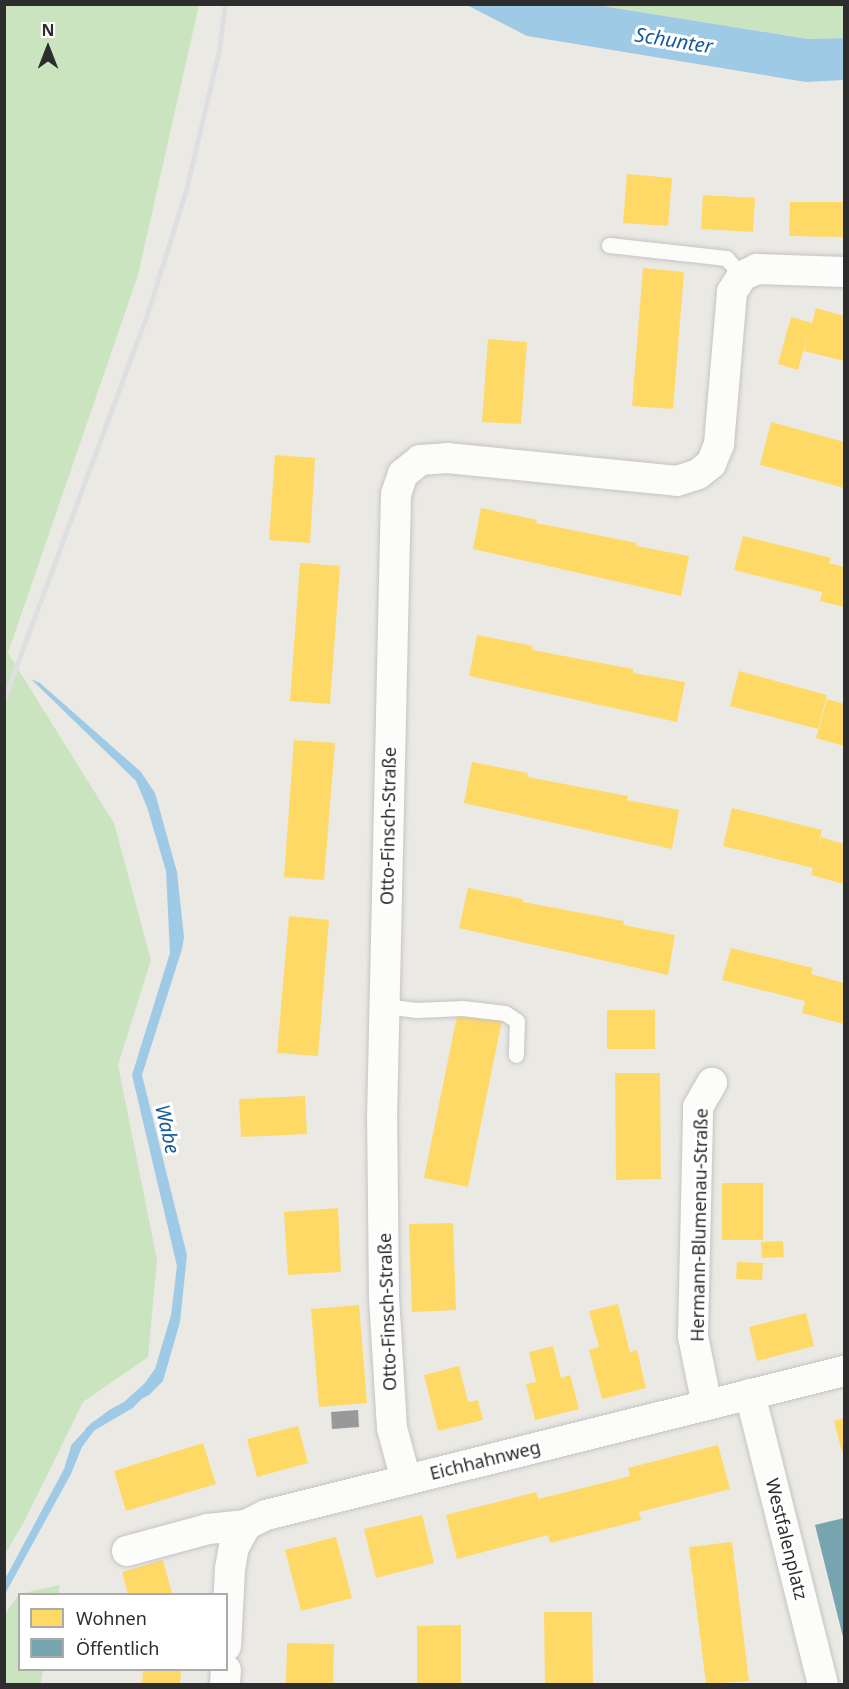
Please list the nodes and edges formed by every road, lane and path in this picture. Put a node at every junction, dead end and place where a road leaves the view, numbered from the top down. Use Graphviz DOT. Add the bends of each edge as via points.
graph roads {
  1 [pos="609,245"];
  2 [pos="844,272"];
  3 [pos="742,276"];
  4 [pos="384,1006"];
  5 [pos="516,1055"];
  6 [pos="712,1083"];
  7 [pos="844,1371"];
  8 [pos="750,1394"];
  9 [pos="707,1405"];
  10 [pos="406,1480"];
  11 [pos="246,1525"];
  12 [pos="127,1551"];
  13 [pos="228,1608"];
  14 [pos="823,1684"];
  1 -- 3 [label="lane" via="726,258"];
  2 -- 3 [label="street" via="757,269"];
  3 -- 4 [label="street, Otto-Finsch-Straße" via="732,292 719,444 711,464 698,474 677,481 447,458 420,460 403,474 396,494"];
  4 -- 5 [label="lane" via="505,1013 518,1021"];
  4 -- 10 [label="street, Otto-Finsch-Straße" via="384,1298 392,1428"];
  6 -- 9 [label="street, Hermann-Blumenau-Straße" via="698,1107 694,1325"];
  7 -- 8 [label="street, Eichhahnweg"];
  8 -- 9 [label="street, Eichhahnweg"];
  8 -- 14 [label="street, Westfalenplatz"];
  9 -- 10 [label="street, Eichhahnweg"];
  10 -- 11 [label="street, Eichhahnweg" via="266,1515"];
  11 -- 12 [label="street, Eichhahnweg" via="207,1529"];
  11 -- 13 [label="street" via="234,1547"];
}
